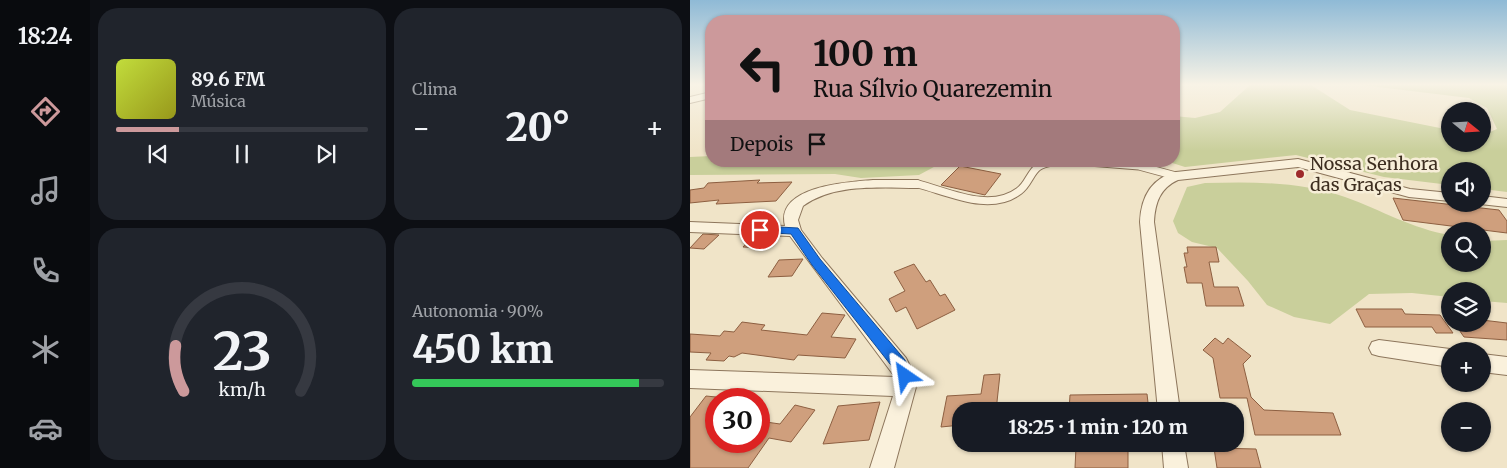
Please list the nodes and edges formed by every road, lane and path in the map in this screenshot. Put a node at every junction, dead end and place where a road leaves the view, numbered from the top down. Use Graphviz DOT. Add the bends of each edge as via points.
graph roads {
  1 [pos="1038,167"];
  2 [pos="1144,167"];
  3 [pos="1176,176"];
  4 [pos="918,184"];
  5 [pos="1441,196"];
  6 [pos="1491,201"];
  7 [pos="1507,203"];
  8 [pos="690,227"];
  9 [pos="794,231"];
  10 [pos="1379,348"];
  11 [pos="1441,357"];
  12 [pos="1491,364"];
  13 [pos="1507,366"];
  14 [pos="690,379"];
  15 [pos="906,387"];
  16 [pos="1168,402"];
  17 [pos="1174,452"];
  18 [pos="882,468"];
  19 [pos="1176,468"];
  1 -- 4 [label="lane" via="1021,191 1004,199 983,201"];
  2 -- 3 [label="lane"];
  3 -- 5 [label="street" via="1298,163 1409,193"];
  3 -- 16 [label="street" via="1158,187 1147,207"];
  4 -- 9 [label="street" via="854,186 813,194 803,198 792,211"];
  6 -- 7 [label="street"];
  8 -- 9 [label="street"];
  9 -- 15 [label="street" via="899,364"];
  10 -- 11 [label="street"];
  12 -- 13 [label="street"];
  14 -- 15 [label="street"];
  15 -- 18 [label="street"];
  17 -- 19 [label="street"];
}
